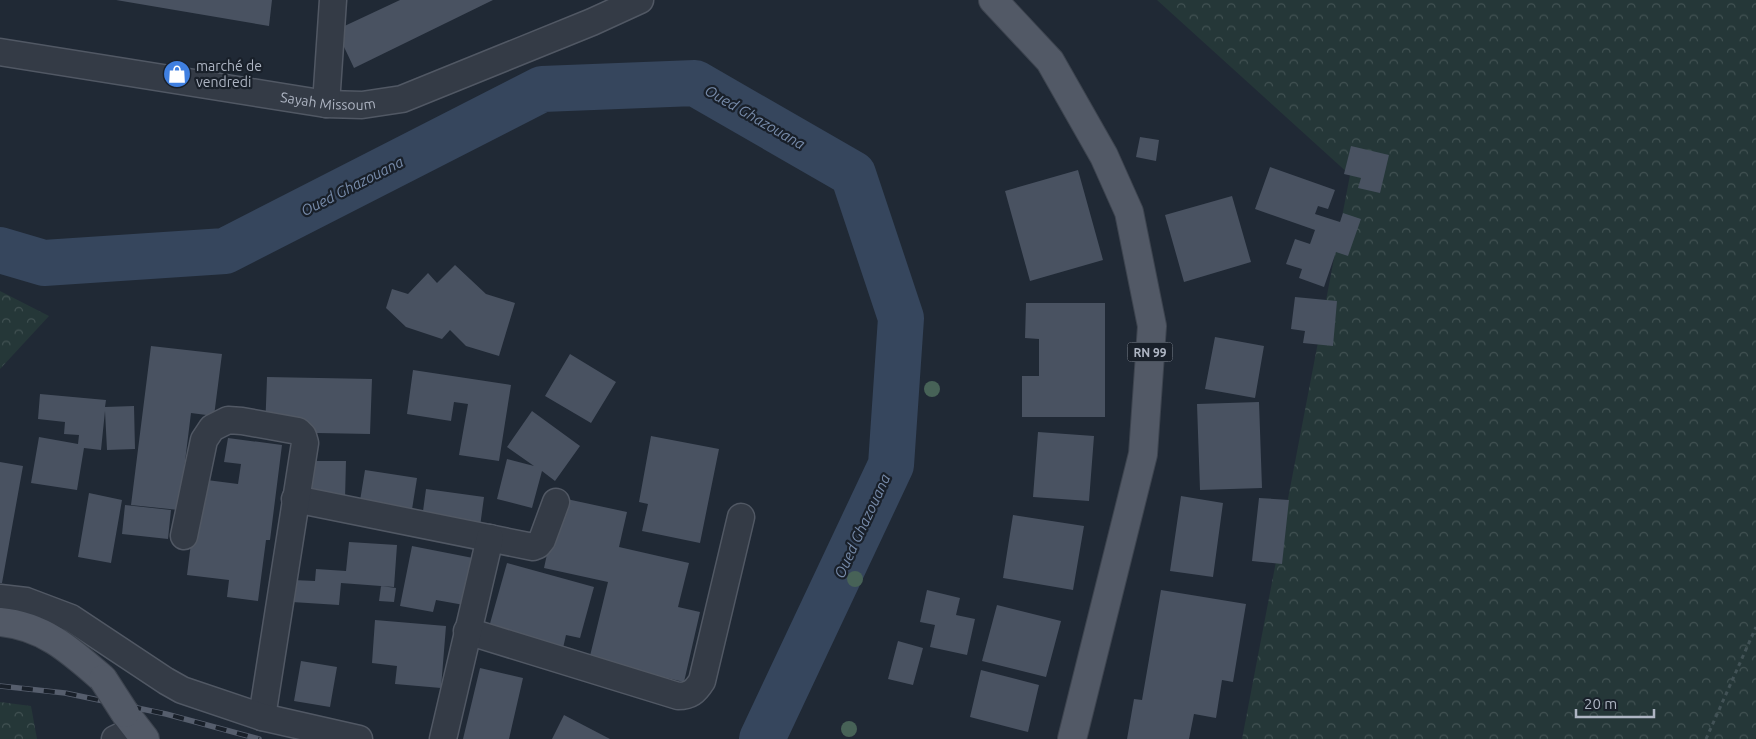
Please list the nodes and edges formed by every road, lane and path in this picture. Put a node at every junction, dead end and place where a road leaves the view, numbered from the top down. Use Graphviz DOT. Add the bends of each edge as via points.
graph roads {
  1 [pos="333,0"];
  2 [pos="640,0"];
  3 [pos="993,0"];
  4 [pos="0,52"];
  5 [pos="326,104"];
  6 [pos="295,499"];
  7 [pos="556,502"];
  8 [pos="742,517"];
  9 [pos="184,536"];
  10 [pos="490,538"];
  11 [pos="0,598"];
  12 [pos="0,622"];
  13 [pos="1756,627"];
  14 [pos="467,631"];
  15 [pos="262,717"];
  16 [pos="130,730"];
  17 [pos="359,739"];
  18 [pos="444,739"];
  19 [pos="1072,739"];
  20 [pos="1706,739"];
  1 -- 5 [label="street"];
  2 -- 5 [label="street, Sayah Missoum" via="402,99 362,105"];
  3 -- 19 [label="main road, RN 99" via="1050,61 1104,156 1129,212 1152,326 1143,454"];
  4 -- 5 [label="street, Sayah Missoum"];
  6 -- 9 [label="street" via="305,443 303,436 298,431 228,420 212,428 204,440"];
  6 -- 10 [label="street"];
  6 -- 15 [label="street"];
  7 -- 10 [label="street" via="538,545"];
  8 -- 14 [label="street" via="702,681 688,696 678,696"];
  10 -- 14 [label="street"];
  11 -- 15 [label="street" via="26,601 71,618 182,690"];
  12 -- 16 [label="main road, bridge" via="39,631 69,649 103,679"];
  13 -- 20 [label="path"];
  14 -- 18 [label="street"];
  15 -- 17 [label="street"];
}
